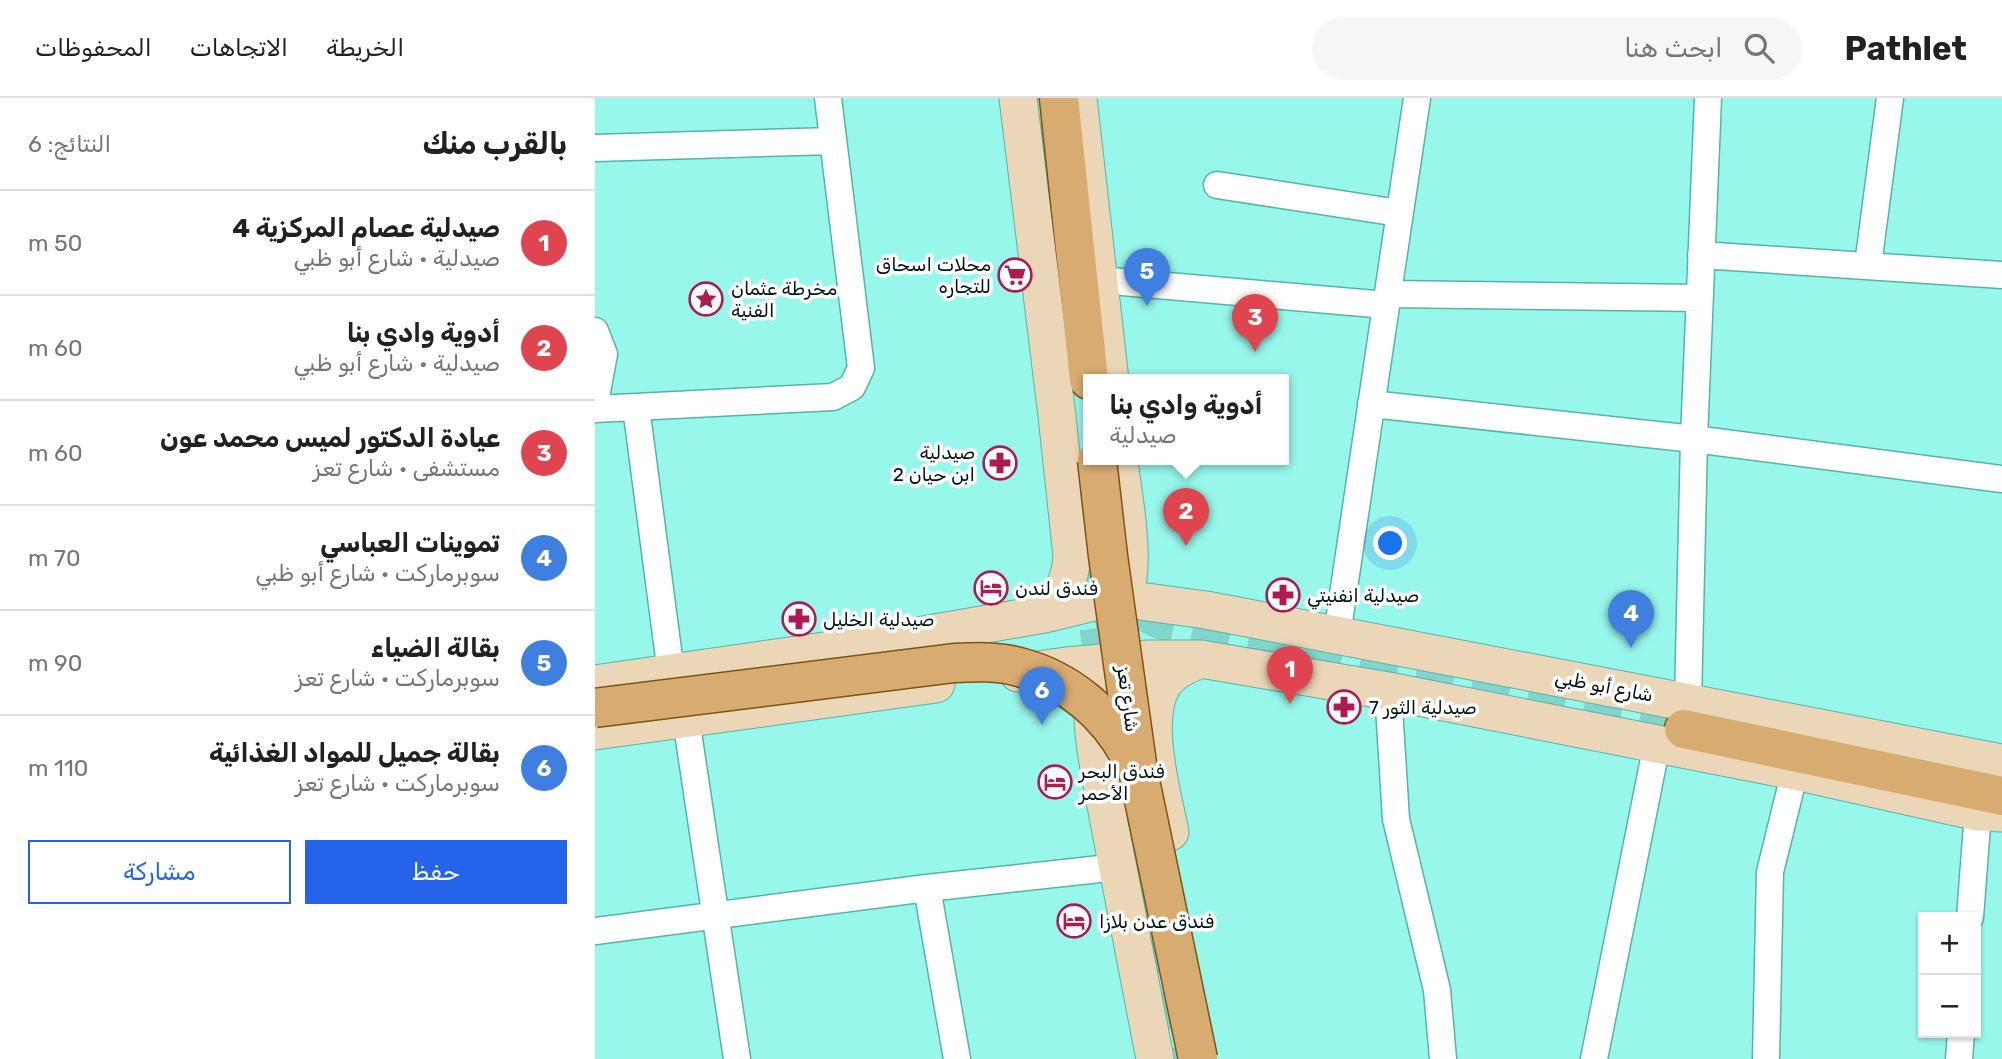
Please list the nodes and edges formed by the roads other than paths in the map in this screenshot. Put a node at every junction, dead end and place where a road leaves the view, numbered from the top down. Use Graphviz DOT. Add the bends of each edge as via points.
graph roads {
  1 [pos="828,98"];
  2 [pos="1417,98"];
  3 [pos="1707,98"];
  4 [pos="1890,98"];
  5 [pos="1059,105"];
  6 [pos="833,141"];
  7 [pos="595,148"];
  8 [pos="1217,185"];
  9 [pos="1399,213"];
  10 [pos="1701,255"];
  11 [pos="1868,265"];
  12 [pos="2002,275"];
  13 [pos="1099,280"];
  14 [pos="1699,298"];
  15 [pos="1387,300"];
  16 [pos="595,331"];
  17 [pos="1088,374"];
  18 [pos="1109,374"];
  19 [pos="595,403"];
  20 [pos="1371,404"];
  21 [pos="636,407"];
  22 [pos="595,409"];
  23 [pos="1057,416"];
  24 [pos="1694,439"];
  25 [pos="1083,440"];
  26 [pos="1098,465"];
  27 [pos="1120,465"];
  28 [pos="2002,479"];
  29 [pos="1130,553"];
  30 [pos="1125,599"];
  31 [pos="1188,607"];
  32 [pos="1044,614"];
  33 [pos="1320,632"];
  34 [pos="866,645"];
  35 [pos="1201,659"];
  36 [pos="1084,664"];
  37 [pos="671,673"];
  38 [pos="1004,675"];
  39 [pos="1299,675"];
  40 [pos="595,684"];
  41 [pos="1388,691"];
  42 [pos="876,692"];
  43 [pos="595,708"];
  44 [pos="686,719"];
  45 [pos="1676,725"];
  46 [pos="595,731"];
  47 [pos="1096,740"];
  48 [pos="2002,763"];
  49 [pos="1795,771"];
  50 [pos="1150,782"];
  51 [pos="1106,802"];
  52 [pos="1994,807"];
  53 [pos="1118,867"];
  54 [pos="927,888"];
  55 [pos="1971,912"];
  56 [pos="715,916"];
  57 [pos="595,932"];
  58 [pos="1961,1038"];
  59 [pos="737,1059"];
  60 [pos="957,1059"];
  61 [pos="1155,1059"];
  62 [pos="1198,1059"];
  63 [pos="1216,1059"];
  64 [pos="1443,1059"];
  65 [pos="1594,1059"];
  66 [pos="1766,1059"];
  67 [pos="1959,1059"];
  1 -- 6 [label="street"];
  2 -- 9 [label="street"];
  3 -- 10 [label="street"];
  4 -- 11 [label="street"];
  5 -- 13 [label="main road"];
  5 -- 17 [label="main road"];
  5 -- 23 [label="main road"];
  6 -- 7 [label="street"];
  6 -- 21 [label="street" via="861,368 852,387 833,397"];
  8 -- 9 [label="street"];
  9 -- 15 [label="street"];
  10 -- 11 [label="street"];
  10 -- 14 [label="street"];
  11 -- 12 [label="street"];
  13 -- 15 [label="street"];
  13 -- 18 [label="main road"];
  14 -- 15 [label="street"];
  14 -- 24 [label="street"];
  15 -- 20 [label="street"];
  16 -- 19 [label="street" via="604,354"];
  20 -- 24 [label="street"];
  20 -- 33 [label="street"];
  21 -- 22 [label="street"];
  21 -- 37 [label="street"];
  23 -- 25 [label="main road" via="1066,434"];
  23 -- 32 [label="main road" via="1072,556 1065,590"];
  24 -- 28 [label="street"];
  24 -- 45 [label="street"];
  26 -- 50 [label="main road, شارع تعز, bridge" via="1108,556"];
  27 -- 29 [label="main road"];
  29 -- 30 [label="main road"];
  29 -- 31 [label="main road"];
  30 -- 31 [label="main road"];
  30 -- 32 [label="main road"];
  30 -- 36 [label="main road"];
  31 -- 33 [label="main road, شارع أبو ظبي"];
  31 -- 36 [label="main road" via="1140,619"];
  32 -- 34 [label="main road"];
  33 -- 39 [label="main road" via="1289,636 1284,643 1283,659"];
  33 -- 45 [label="main road, شارع أبو ظبي"];
  34 -- 37 [label="main road"];
  34 -- 42 [label="main road" via="882,647 895,668 890,684"];
  35 -- 36 [label="main road, شارع أبو ظبي"];
  35 -- 39 [label="main road, شارع أبو ظبي"];
  35 -- 50 [label="main road" via="1167,678 1156,700"];
  36 -- 38 [label="main road, شارع أبو ظبي"];
  36 -- 47 [label="main road" via="1095,682"];
  37 -- 40 [label="main road"];
  38 -- 42 [label="main road, شارع أبو ظبي"];
  38 -- 47 [label="main road" via="1059,697 1081,716"];
  39 -- 41 [label="main road, شارع أبو ظبي"];
  41 -- 45 [label="main road, شارع أبو ظبي"];
  41 -- 64 [label="street" via="1396,819 1437,990"];
  42 -- 44 [label="main road, شارع أبو ظبي"];
  43 -- 50 [label="main road, bridge" via="986,662 1019,667 1079,695 1113,729"];
  44 -- 46 [label="main road"];
  44 -- 56 [label="street"];
  45 -- 48 [label="main road, شارع أبو ظبي"];
  45 -- 49 [label="main road, شارع أبو ظبي"];
  45 -- 52 [label="main road"];
  45 -- 65 [label="street"];
  47 -- 51 [label="main road"];
  49 -- 52 [label="main road, شارع أبو ظبي"];
  49 -- 66 [label="street" via="1770,872"];
  50 -- 51 [label="main road" via="1159,784 1145,772 1126,771 1111,782"];
  50 -- 62 [label="main road, شارع تعز, bridge"];
  50 -- 63 [label="main road"];
  51 -- 53 [label="main road"];
  52 -- 55 [label="street"];
  53 -- 54 [label="street"];
  53 -- 61 [label="main road"];
  54 -- 56 [label="street"];
  54 -- 60 [label="street"];
  56 -- 57 [label="street"];
  56 -- 59 [label="street"];
  58 -- 67 [label="street"];
}
